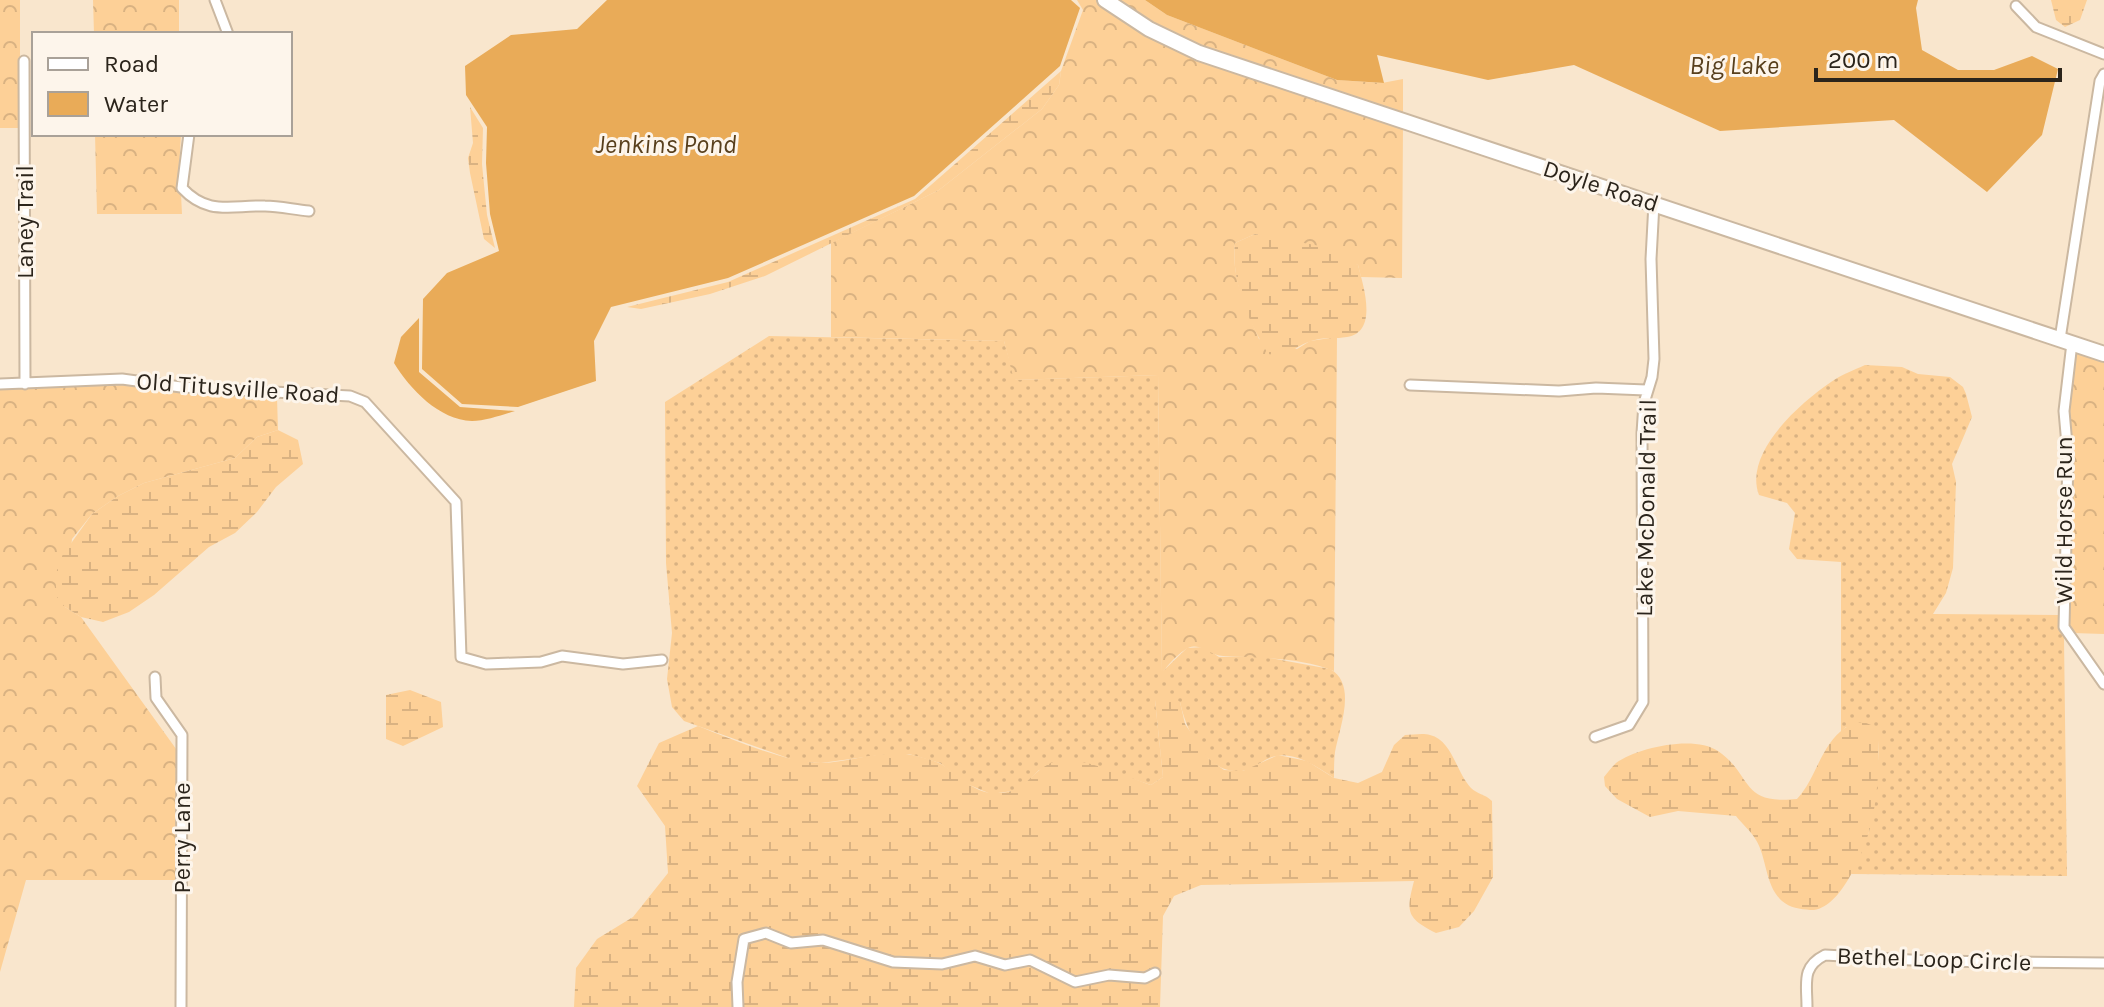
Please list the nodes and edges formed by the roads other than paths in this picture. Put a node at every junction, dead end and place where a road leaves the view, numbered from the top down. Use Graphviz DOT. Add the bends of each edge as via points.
graph roads {
  1 [pos="215,0"];
  2 [pos="1105,0"];
  3 [pos="2016,6"];
  4 [pos="227,32"];
  5 [pos="2104,54"];
  6 [pos="24,61"];
  7 [pos="2104,74"];
  8 [pos="189,136"];
  9 [pos="1654,203"];
  10 [pos="309,211"];
  11 [pos="2066,341"];
  12 [pos="2104,354"];
  13 [pos="0,384"];
  14 [pos="25,384"];
  15 [pos="1410,385"];
  16 [pos="1646,390"];
  17 [pos="662,660"];
  18 [pos="155,677"];
  19 [pos="2104,684"];
  20 [pos="1595,737"];
  21 [pos="2104,963"];
  22 [pos="1155,973"];
  23 [pos="181,1007"];
  24 [pos="738,1007"];
  25 [pos="1807,1007"];
  1 -- 4 [label="street"];
  2 -- 9 [label="main road, Doyle Road" via="1199,53"];
  3 -- 5 [label="street" via="2036,27"];
  6 -- 14 [label="street, Laney Trail"];
  7 -- 11 [label="street, Wild Horse Run"];
  8 -- 10 [label="street" via="182,188 203,206"];
  9 -- 11 [label="main road, Doyle Road"];
  9 -- 16 [label="street, Lake McDonald Trail" via="1654,359"];
  11 -- 12 [label="main road, Doyle Road"];
  11 -- 19 [label="street, Wild Horse Run" via="2064,627"];
  13 -- 14 [label="street, Old Titusville Road"];
  14 -- 17 [label="street, Old Titusville Road" via="122,379 350,396 365,402 456,502 461,657 486,664 562,656 623,664"];
  15 -- 16 [label="street"];
  16 -- 20 [label="street, Lake McDonald Trail" via="1643,702 1629,725"];
  18 -- 23 [label="street, Perry Lane" via="156,698 182,735"];
  21 -- 25 [label="street, Bethel Loop Circle" via="1825,955 1808,967"];
  22 -- 24 [label="street" via="1075,982 1030,960 1005,965 975,956 942,964 893,962 823,940 791,943 766,933 744,939"];
}
